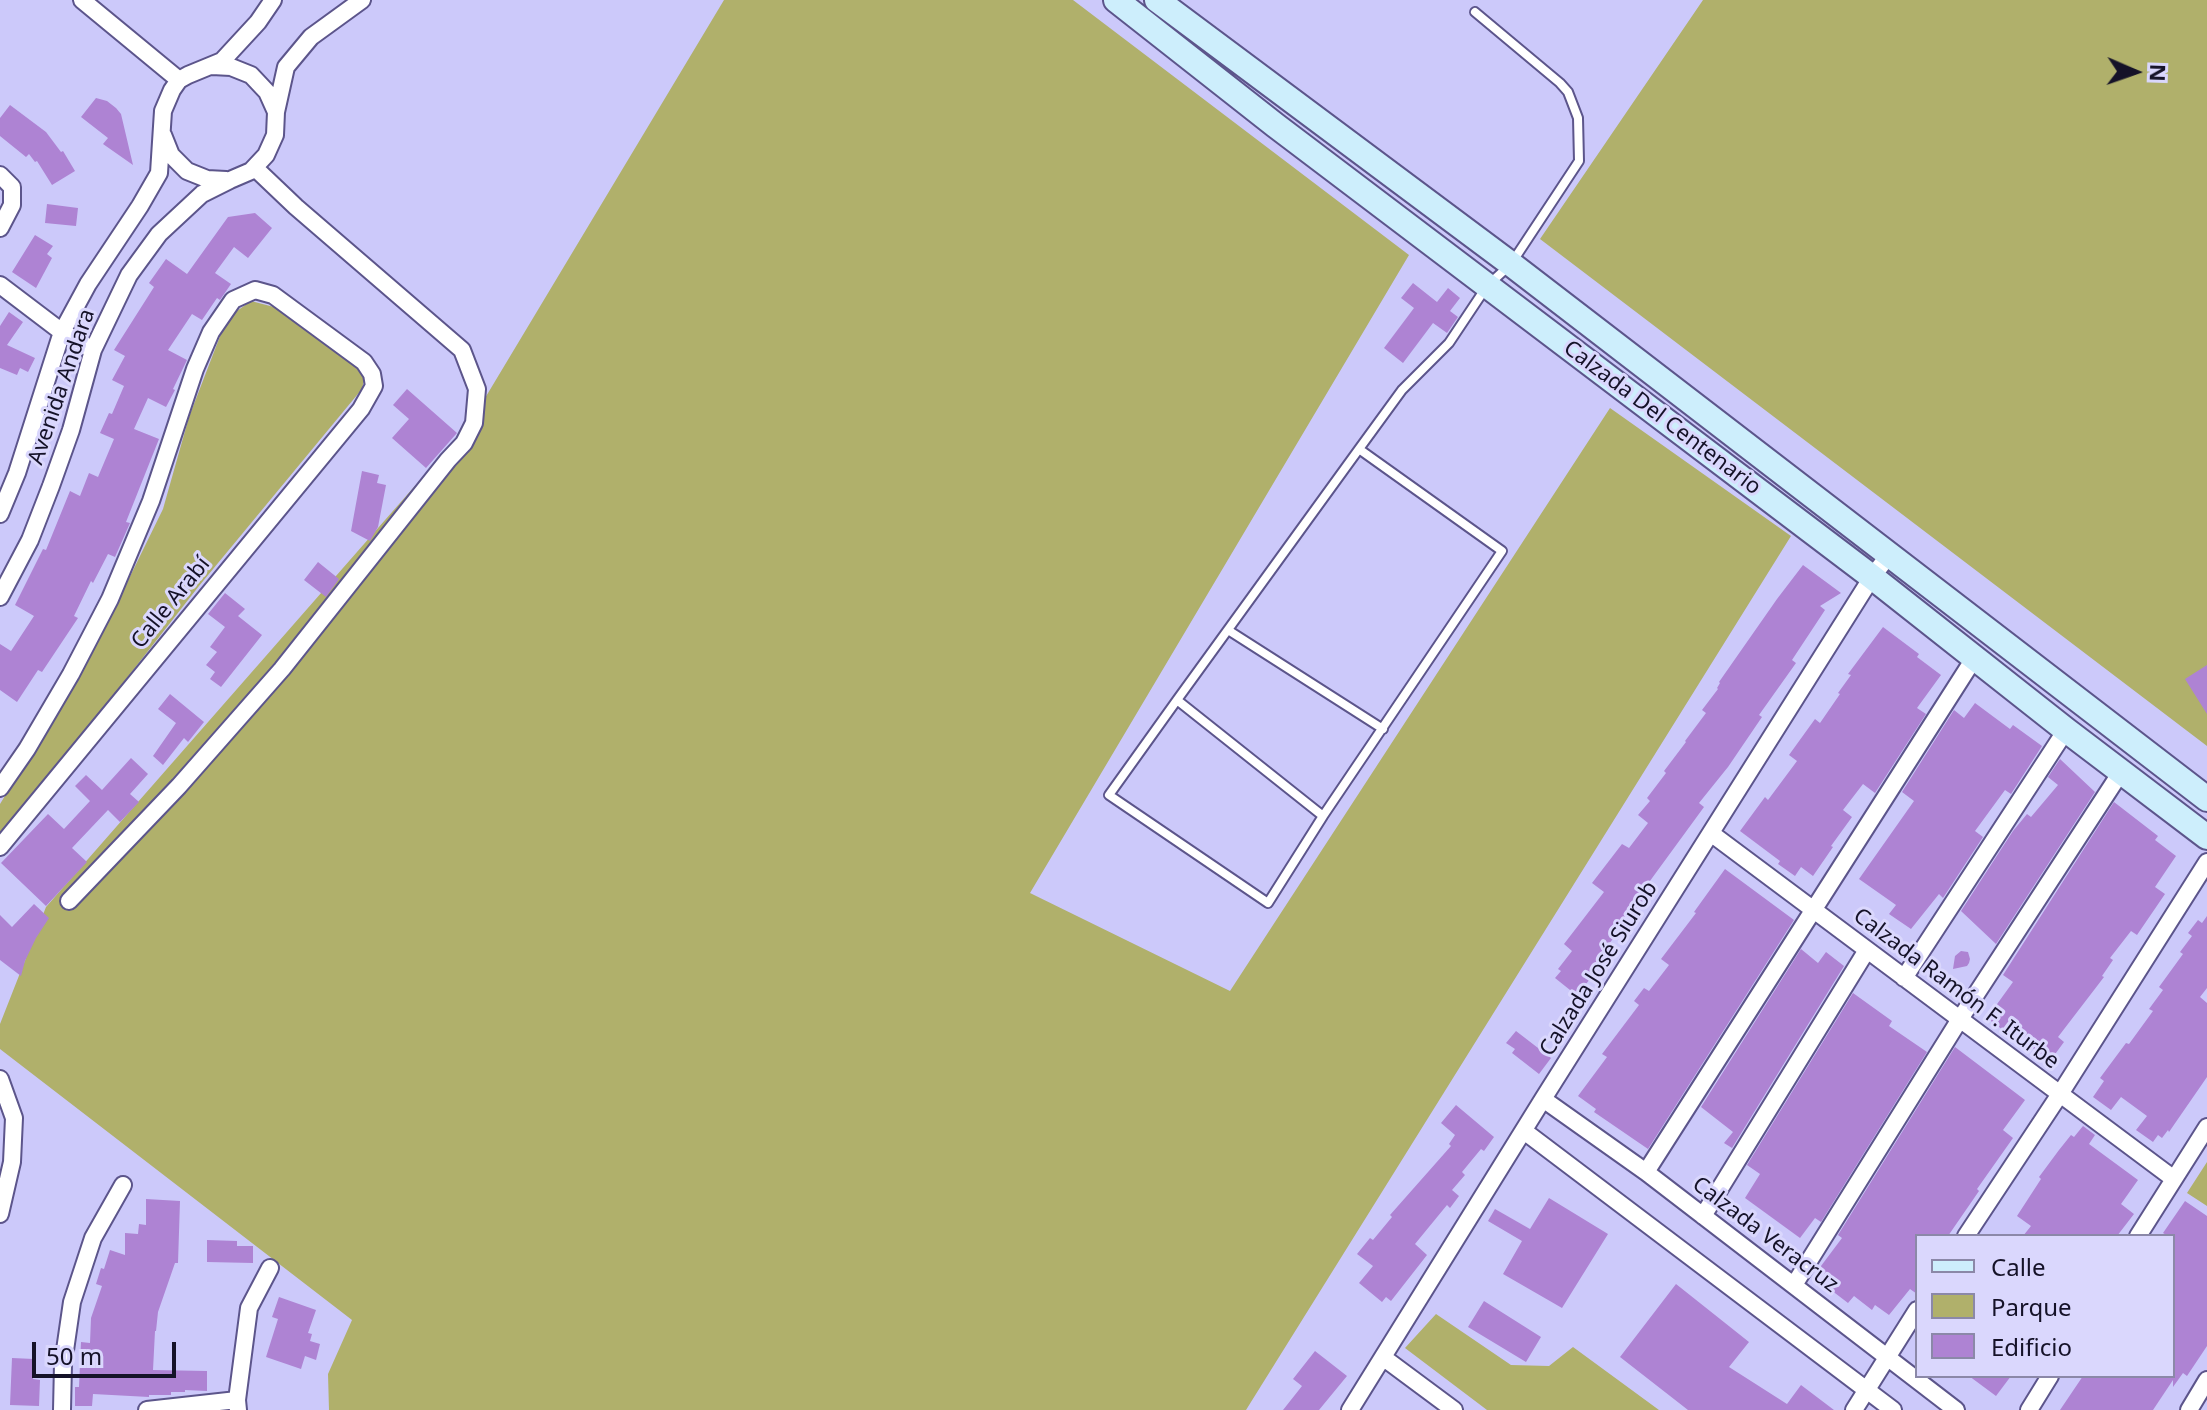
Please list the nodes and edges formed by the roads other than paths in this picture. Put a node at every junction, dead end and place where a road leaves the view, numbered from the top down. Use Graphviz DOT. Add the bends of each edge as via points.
graph roads {
  1 [pos="82,0"];
  2 [pos="273,0"];
  3 [pos="362,0"];
  4 [pos="1116,0"];
  5 [pos="1172,7"];
  6 [pos="1475,12"];
  7 [pos="209,66"];
  8 [pos="179,80"];
  9 [pos="276,112"];
  10 [pos="163,134"];
  11 [pos="255,168"];
  12 [pos="230,180"];
  13 [pos="6,181"];
  14 [pos="0,228"];
  15 [pos="1511,264"];
  16 [pos="0,285"];
  17 [pos="1487,286"];
  18 [pos="62,332"];
  19 [pos="93,350"];
  20 [pos="1359,449"];
  21 [pos="0,514"];
  22 [pos="1889,555"];
  23 [pos="1872,577"];
  24 [pos="0,597"];
  25 [pos="1228,630"];
  26 [pos="1975,657"];
  27 [pos="1177,700"];
  28 [pos="1383,729"];
  29 [pos="2066,730"];
  30 [pos="2121,772"];
  31 [pos="0,788"];
  32 [pos="2207,799"];
  33 [pos="1323,816"];
  34 [pos="1712,834"];
  35 [pos="2207,837"];
  36 [pos="0,847"];
  37 [pos="2207,862"];
  38 [pos="69,901"];
  39 [pos="1814,911"];
  40 [pos="1867,950"];
  41 [pos="1904,978"];
  42 [pos="1960,1019"];
  43 [pos="0,1079"];
  44 [pos="2060,1094"];
  45 [pos="1543,1099"];
  46 [pos="2207,1127"];
  47 [pos="1524,1131"];
  48 [pos="1646,1172"];
  49 [pos="2174,1179"];
  50 [pos="123,1185"];
  51 [pos="0,1214"];
  52 [pos="1703,1216"];
  53 [pos="1967,1234"];
  54 [pos="2139,1234"];
  55 [pos="270,1268"];
  56 [pos="1794,1285"];
  57 [pos="1915,1313"];
  58 [pos="1887,1356"];
  59 [pos="1384,1358"];
  60 [pos="1915,1378"];
  61 [pos="1915,1378"];
  62 [pos="2049,1378"];
  63 [pos="2207,1380"];
  64 [pos="1865,1390"];
  65 [pos="237,1405"];
  66 [pos="62,1410"];
  67 [pos="147,1410"];
  68 [pos="1350,1410"];
  69 [pos="1454,1410"];
  70 [pos="1854,1410"];
  71 [pos="1893,1410"];
  72 [pos="1956,1410"];
  73 [pos="2029,1410"];
  74 [pos="2189,1410"];
  1 -- 8 [label="street"];
  2 -- 7 [label="street" via="222,61"];
  3 -- 9 [label="street" via="311,37 286,67"];
  4 -- 17 [label="main road, Calzada Del Centenario"];
  5 -- 15 [label="main road, Calzada Del Centenario"];
  6 -- 15 [label="lane" via="1560,83 1578,118 1579,161"];
  7 -- 8 [label="street"];
  7 -- 9 [label="street" via="251,75"];
  8 -- 10 [label="street, Avenida Andara" via="163,111"];
  9 -- 11 [label="street" via="275,135"];
  10 -- 12 [label="street" via="171,155 187,171"];
  10 -- 18 [label="street, Avenida Andara" via="159,173"];
  11 -- 12 [label="street, Avenida Andara"];
  11 -- 38 [label="street" via="462,350 477,389 474,423 464,443 282,669"];
  12 -- 19 [label="street, Avenida Andara" via="202,194 159,234 129,275"];
  13 -- 14 [label="street" via="12,205"];
  15 -- 17 [label="lane"];
  15 -- 22 [label="main road, Calzada Del Centenario"];
  16 -- 18 [label="street"];
  17 -- 20 [label="lane" via="1449,343 1402,390"];
  17 -- 23 [label="main road, Calzada Del Centenario"];
  18 -- 19 [label="street"];
  18 -- 21 [label="street, Avenida Andara"];
  19 -- 24 [label="street, Avenida Andara" via="51,486"];
  20 -- 25 [label="lane"];
  20 -- 28 [label="lane" via="1502,551"];
  22 -- 23 [label="street, Calzada José Siurob"];
  22 -- 32 [label="main road, Calzada Del Centenario"];
  23 -- 26 [label="main road, Calzada Del Centenario"];
  23 -- 34 [label="street, Calzada José Siurob"];
  25 -- 27 [label="lane"];
  25 -- 28 [label="lane"];
  26 -- 29 [label="main road, Calzada Del Centenario"];
  26 -- 39 [label="street"];
  27 -- 33 [label="lane"];
  27 -- 33 [label="lane" via="1109,795 1268,903"];
  28 -- 33 [label="lane"];
  29 -- 30 [label="main road, Calzada Del Centenario"];
  29 -- 41 [label="street"];
  30 -- 35 [label="main road, Calzada Del Centenario"];
  30 -- 42 [label="street"];
  31 -- 36 [label="street, Calle Arabí" via="71,674 110,599 211,332 233,300 255,290 273,295 364,362 374,386 361,409"];
  34 -- 39 [label="street, Calzada Ramón F. Iturbe"];
  34 -- 45 [label="street, Calzada José Siurob"];
  37 -- 44 [label="street"];
  39 -- 40 [label="street, Calzada Ramón F. Iturbe"];
  39 -- 48 [label="street"];
  40 -- 41 [label="street, Calzada Ramón F. Iturbe"];
  40 -- 52 [label="street"];
  41 -- 42 [label="street, Calzada Ramón F. Iturbe"];
  42 -- 44 [label="street, Calzada Ramón F. Iturbe"];
  42 -- 56 [label="street"];
  43 -- 51 [label="street" via="14,1118 12,1162"];
  44 -- 49 [label="street, Calzada Ramón F. Iturbe"];
  44 -- 53 [label="street"];
  45 -- 47 [label="street, Calzada José Siurob"];
  45 -- 48 [label="street, Calzada Veracruz"];
  46 -- 49 [label="street"];
  47 -- 59 [label="street, Calzada José Siurob"];
  47 -- 64 [label="street"];
  48 -- 52 [label="street, Calzada Veracruz"];
  49 -- 54 [label="street"];
  50 -- 66 [label="street" via="93,1238 72,1302"];
  52 -- 56 [label="street, Calzada Veracruz"];
  55 -- 65 [label="street" via="249,1308"];
  56 -- 58 [label="street, Calzada Veracruz"];
  57 -- 58 [label="street"];
  58 -- 61 [label="street, Calzada Veracruz"];
  58 -- 64 [label="street"];
  59 -- 68 [label="street, Calzada José Siurob"];
  59 -- 69 [label="street"];
  60 -- 72 [label="street, Calzada Veracruz"];
  62 -- 73 [label="street"];
  63 -- 74 [label="street"];
  64 -- 70 [label="street"];
  64 -- 71 [label="street"];
  65 -- 67 [label="street"];
}
